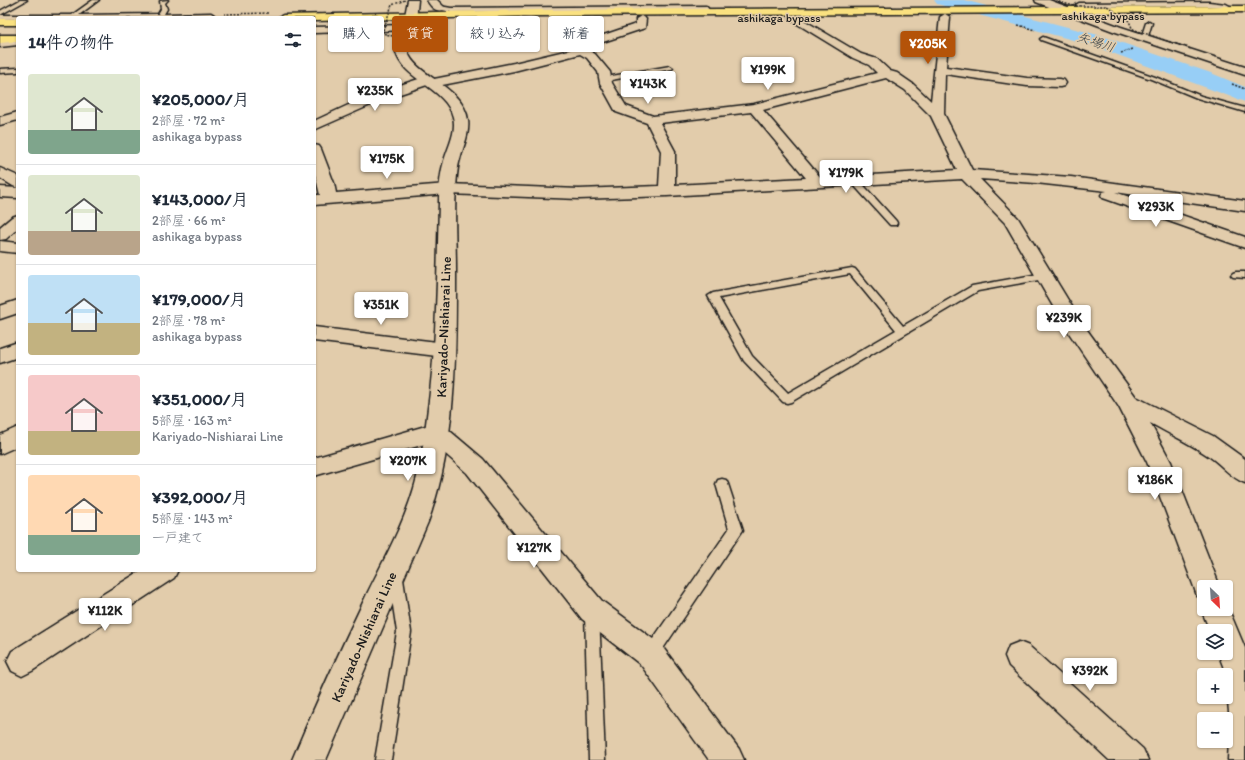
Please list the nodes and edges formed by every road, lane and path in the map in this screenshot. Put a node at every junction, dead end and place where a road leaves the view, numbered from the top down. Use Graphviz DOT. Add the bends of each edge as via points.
graph roads {
  1 [pos="24,0"];
  2 [pos="96,0"];
  3 [pos="165,0"];
  4 [pos="405,0"];
  5 [pos="413,0"];
  6 [pos="432,0"];
  7 [pos="1040,0"];
  8 [pos="1052,0"];
  9 [pos="1079,5"];
  10 [pos="1154,5"];
  11 [pos="440,8"];
  12 [pos="1245,9"];
  13 [pos="1064,10"];
  14 [pos="708,12"];
  15 [pos="0,13"];
  16 [pos="160,15"];
  17 [pos="211,15"];
  18 [pos="74,16"];
  19 [pos="130,16"];
  20 [pos="411,16"];
  21 [pos="1245,16"];
  22 [pos="0,17"];
  23 [pos="16,17"];
  24 [pos="945,17"];
  25 [pos="1085,17"];
  26 [pos="795,18"];
  27 [pos="316,19"];
  28 [pos="641,19"];
  29 [pos="448,20"];
  30 [pos="392,21"];
  31 [pos="448,21"];
  32 [pos="0,22"];
  33 [pos="16,22"];
  34 [pos="392,22"];
  35 [pos="392,23"];
  36 [pos="1149,23"];
  37 [pos="316,24"];
  38 [pos="0,27"];
  39 [pos="16,27"];
  40 [pos="316,30"];
  41 [pos="16,32"];
  42 [pos="0,33"];
  43 [pos="392,36"];
  44 [pos="16,38"];
  45 [pos="1142,38"];
  46 [pos="0,39"];
  47 [pos="604,39"];
  48 [pos="1042,39"];
  49 [pos="16,42"];
  50 [pos="0,44"];
  51 [pos="1135,48"];
  52 [pos="1191,49"];
  53 [pos="403,52"];
  54 [pos="574,52"];
  55 [pos="583,52"];
  56 [pos="1119,54"];
  57 [pos="670,68"];
  58 [pos="16,70"];
  59 [pos="940,70"];
  60 [pos="0,71"];
  61 [pos="1245,71"];
  62 [pos="886,74"];
  63 [pos="606,80"];
  64 [pos="430,81"];
  65 [pos="1060,83"];
  66 [pos="754,108"];
  67 [pos="1245,110"];
  68 [pos="937,114"];
  69 [pos="16,117"];
  70 [pos="652,120"];
  71 [pos="0,121"];
  72 [pos="316,125"];
  73 [pos="316,155"];
  74 [pos="0,172"];
  75 [pos="966,174"];
  76 [pos="854,180"];
  77 [pos="16,182"];
  78 [pos="817,182"];
  79 [pos="1079,183"];
  80 [pos="448,189"];
  81 [pos="667,191"];
  82 [pos="0,192"];
  83 [pos="16,193"];
  84 [pos="321,200"];
  85 [pos="1245,206"];
  86 [pos="16,222"];
  87 [pos="893,223"];
  88 [pos="0,235"];
  89 [pos="1245,243"];
  90 [pos="0,246"];
  91 [pos="16,248"];
  92 [pos="1044,276"];
  93 [pos="0,305"];
  94 [pos="16,305"];
  95 [pos="16,306"];
  96 [pos="0,313"];
  97 [pos="902,331"];
  98 [pos="316,334"];
  99 [pos="16,349"];
  100 [pos="445,350"];
  101 [pos="0,356"];
  102 [pos="1128,403"];
  103 [pos="436,432"];
  104 [pos="16,437"];
  105 [pos="0,445"];
  106 [pos="316,466"];
  107 [pos="1245,474"];
  108 [pos="722,484"];
  109 [pos="394,569"];
  110 [pos="162,572"];
  111 [pos="1204,580"];
  112 [pos="592,610"];
  113 [pos="1233,649"];
  114 [pos="651,655"];
  115 [pos="1019,656"];
  116 [pos="22,661"];
  117 [pos="1243,666"];
  118 [pos="1245,722"];
  119 [pos="1245,740"];
  120 [pos="309,760"];
  121 [pos="383,760"];
  122 [pos="597,760"];
  123 [pos="728,760"];
  124 [pos="1132,760"];
  125 [pos="1244,760"];
  1 -- 15 [label="lane"];
  2 -- 18 [label="lane"];
  3 -- 16 [label="lane" via="162,2 164,9"];
  4 -- 43 [label="path, bridge" via="392,5 382,33"];
  5 -- 20 [label="main road"];
  6 -- 11 [label="street"];
  7 -- 13 [label="street"];
  8 -- 52 [label="path, bridge" via="1074,6 1107,6 1129,21 1135,30"];
  9 -- 10 [label="lane"];
  10 -- 12 [label="highway, ashikaga bypass"];
  10 -- 13 [label="highway, ashikaga bypass"];
  11 -- 14 [label="lane" via="706,8"];
  13 -- 14 [label="highway, ashikaga bypass"];
  13 -- 25 [label="street"];
  14 -- 29 [label="highway, ashikaga bypass"];
  16 -- 17 [label="lane"];
  16 -- 19 [label="lane"];
  21 -- 25 [label="highway, ashikaga bypass"];
  22 -- 23 [label="lane"];
  24 -- 25 [label="highway, ashikaga bypass"];
  24 -- 26 [label="highway, ashikaga bypass"];
  24 -- 59 [label="street"];
  25 -- 45 [label="street"];
  26 -- 28 [label="highway, ashikaga bypass"];
  26 -- 62 [label="street" via="857,56 873,62"];
  27 -- 30 [label="highway, ashikaga bypass"];
  28 -- 31 [label="highway, ashikaga bypass"];
  28 -- 47 [label="street" via="642,26"];
  32 -- 33 [label="highway"];
  34 -- 37 [label="highway, ashikaga bypass"];
  35 -- 40 [label="street"];
  36 -- 45 [label="lane"];
  38 -- 39 [label="highway"];
  41 -- 42 [label="highway"];
  44 -- 46 [label="highway"];
  45 -- 61 [label="street"];
  48 -- 67 [label="lane" via="1199,97"];
  49 -- 50 [label="street"];
  51 -- 56 [label="path"];
  53 -- 64 [label="main road, Kariyado-Nishiarai Line" via="405,60"];
  54 -- 64 [label="street" via="514,67"];
  55 -- 63 [label="street" via="595,60 604,72"];
  57 -- 63 [label="lane"];
  58 -- 60 [label="lane"];
  59 -- 65 [label="street" via="1027,82"];
  59 -- 68 [label="street"];
  62 -- 66 [label="street"];
  62 -- 68 [label="street" via="908,87"];
  63 -- 70 [label="street" via="621,110"];
  64 -- 72 [label="street" via="378,97"];
  64 -- 80 [label="main road, Kariyado-Nishiarai Line" via="456,108 462,126"];
  66 -- 70 [label="street"];
  66 -- 78 [label="street"];
  68 -- 75 [label="street"];
  69 -- 71 [label="street"];
  70 -- 81 [label="street" via="668,151"];
  73 -- 84 [label="street" via="326,183"];
  74 -- 77 [label="street"];
  75 -- 76 [label="street"];
  75 -- 79 [label="street" via="998,174"];
  75 -- 92 [label="street" via="1012,222"];
  76 -- 78 [label="street"];
  76 -- 87 [label="lane"];
  78 -- 81 [label="street"];
  79 -- 85 [label="street"];
  79 -- 89 [label="street" via="1148,211 1210,229"];
  80 -- 81 [label="street" via="579,194"];
  80 -- 84 [label="street"];
  80 -- 100 [label="main road, Kariyado-Nishiarai Line"];
  82 -- 83 [label="street"];
  86 -- 88 [label="street"];
  90 -- 91 [label="street"];
  92 -- 97 [label="lane" via="975,288"];
  92 -- 102 [label="street" via="1075,327"];
  93 -- 94 [label="street"];
  95 -- 96 [label="street"];
  97 -- 97 [label="lane" via="787,399 748,358 713,296 852,271"];
  98 -- 100 [label="street"];
  99 -- 101 [label="street"];
  100 -- 103 [label="main road, Kariyado-Nishiarai Line"];
  102 -- 107 [label="street" via="1191,435 1235,463"];
  102 -- 111 [label="street" via="1159,462"];
  103 -- 106 [label="street"];
  103 -- 109 [label="main road, Kariyado-Nishiarai Line" via="429,478 416,519"];
  103 -- 112 [label="street" via="475,466"];
  104 -- 105 [label="street"];
  108 -- 114 [label="lane" via="736,530"];
  109 -- 120 [label="main road, Kariyado-Nishiarai Line"];
  109 -- 121 [label="lane" via="404,632"];
  110 -- 116 [label="street"];
  112 -- 114 [label="street"];
  112 -- 122 [label="lane"];
  113 -- 117 [label="street"];
  114 -- 123 [label="street"];
  115 -- 124 [label="street"];
  117 -- 118 [label="street"];
  119 -- 125 [label="street"];
}
